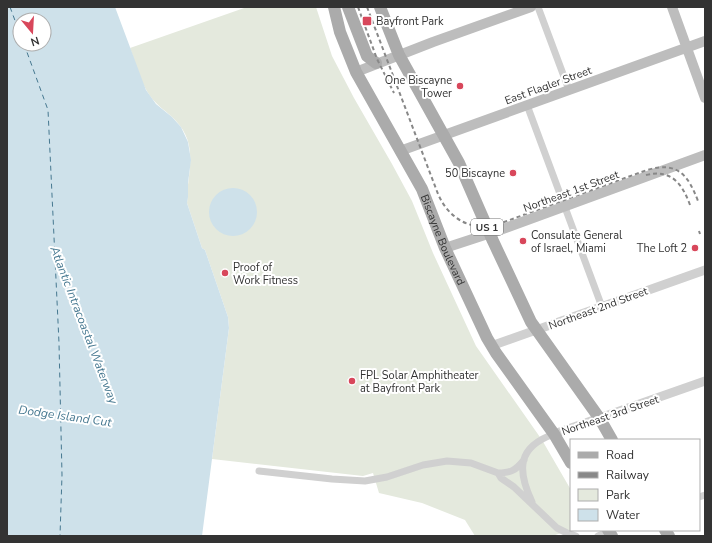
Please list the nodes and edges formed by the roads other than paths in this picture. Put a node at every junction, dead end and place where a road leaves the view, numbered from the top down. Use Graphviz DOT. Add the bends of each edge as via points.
graph roads {
  1 [pos="334,7"];
  2 [pos="348,7"];
  3 [pos="380,7"];
  4 [pos="530,7"];
  5 [pos="538,7"];
  6 [pos="672,7"];
  7 [pos="705,40"];
  8 [pos="687,47"];
  9 [pos="399,55"];
  10 [pos="376,63"];
  11 [pos="356,72"];
  12 [pos="569,90"];
  13 [pos="705,98"];
  14 [pos="527,105"];
  15 [pos="444,135"];
  16 [pos="400,151"];
  17 [pos="705,154"];
  18 [pos="566,206"];
  19 [pos="490,233"];
  20 [pos="445,248"];
  21 [pos="705,270"];
  22 [pos="602,307"];
  23 [pos="536,330"];
  24 [pos="492,346"];
  25 [pos="705,381"];
  26 [pos="600,419"];
  27 [pos="554,434"];
  28 [pos="611,439"];
  29 [pos="524,460"];
  30 [pos="570,461"];
  31 [pos="259,471"];
  32 [pos="498,473"];
  33 [pos="533,505"];
  34 [pos="610,532"];
  35 [pos="576,536"];
  36 [pos="598,536"];
  1 -- 11 [label="main road, Biscayne Boulevard" via="340,32"];
  2 -- 10 [label="main road" via="367,56"];
  3 -- 9 [label="main road, US 1"];
  4 -- 9 [label="main road"];
  5 -- 12 [label="street"];
  6 -- 8 [label="main road"];
  7 -- 8 [label="main road, East Flagler Street"];
  8 -- 12 [label="main road, East Flagler Street"];
  8 -- 13 [label="main road"];
  9 -- 10 [label="main road"];
  9 -- 15 [label="main road, US 1"];
  10 -- 11 [label="main road"];
  11 -- 16 [label="main road, Biscayne Boulevard"];
  12 -- 14 [label="main road, East Flagler Street"];
  14 -- 15 [label="main road, East Flagler Street"];
  14 -- 18 [label="street"];
  15 -- 16 [label="main road, East Flagler Street"];
  15 -- 19 [label="main road, US 1" via="466,177"];
  16 -- 20 [label="main road, Biscayne Boulevard" via="424,193"];
  17 -- 18 [label="main road, Northeast 1st Street"];
  18 -- 19 [label="main road, Northeast 1st Street"];
  18 -- 22 [label="street"];
  19 -- 20 [label="main road, Northeast 1st Street"];
  19 -- 23 [label="main road, US 1"];
  20 -- 24 [label="main road, Biscayne Boulevard"];
  21 -- 22 [label="street, Northeast 2nd Street"];
  22 -- 23 [label="street, Northeast 2nd Street"];
  23 -- 24 [label="street, Northeast 2nd Street"];
  23 -- 26 [label="main road, US 1"];
  24 -- 27 [label="main road, Biscayne Boulevard"];
  25 -- 26 [label="street, Northeast 3rd Street"];
  26 -- 27 [label="street, Northeast 3rd Street"];
  26 -- 28 [label="main road, US 1"];
  27 -- 29 [label="street, Northeast 3rd Street" via="535,444"];
  27 -- 30 [label="main road, Biscayne Boulevard"];
  29 -- 32 [label="street, Northeast 3rd Street" via="513,471"];
  29 -- 33 [label="street" via="525,483"];
  31 -- 32 [label="street" via="365,481 423,465 447,462 471,463"];
  32 -- 33 [label="street"];
  33 -- 35 [label="street" via="557,528"];
  34 -- 36 [label="street"];
}
